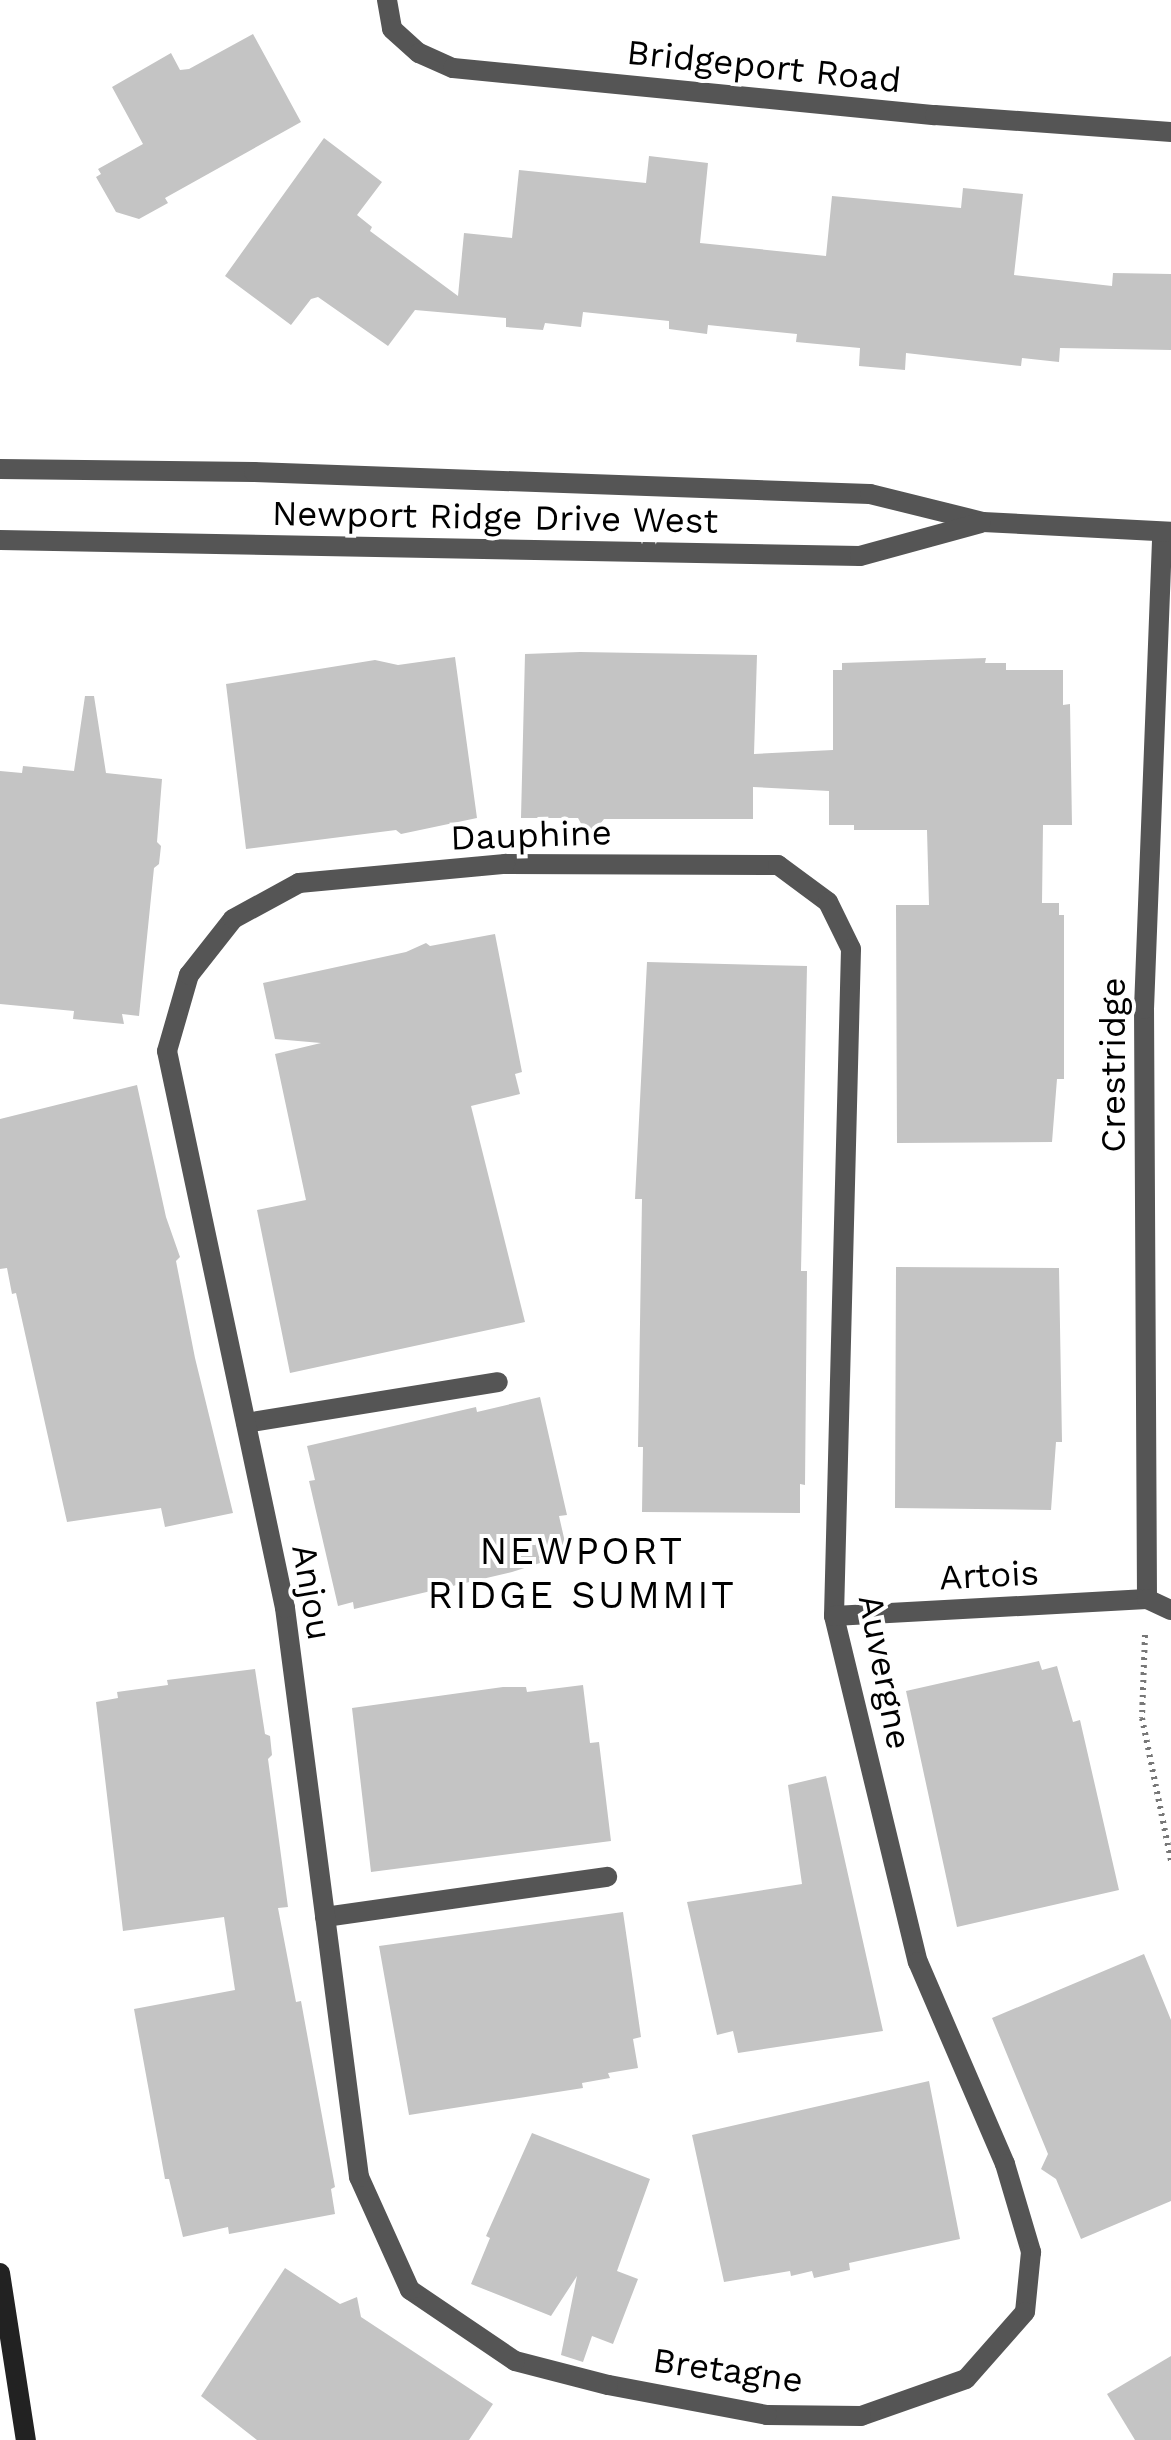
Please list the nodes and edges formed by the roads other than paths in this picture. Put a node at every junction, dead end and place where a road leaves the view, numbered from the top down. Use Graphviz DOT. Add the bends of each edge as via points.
graph roads {
  1 [pos="387,0"];
  2 [pos="1171,132"];
  3 [pos="0,469"];
  4 [pos="983,522"];
  5 [pos="1166,532"];
  6 [pos="0,540"];
  7 [pos="828,902"];
  8 [pos="233,919"];
  9 [pos="498,1382"];
  10 [pos="246,1423"];
  11 [pos="1147,1599"];
  12 [pos="1171,1610"];
  13 [pos="834,1616"];
  14 [pos="608,1877"];
  15 [pos="325,1917"];
  16 [pos="0,2273"];
  17 [pos="410,2290"];
  18 [pos="1025,2312"];
  19 [pos="26,2440"];
  1 -- 2 [label="street, Bridgeport Road" via="392,28 419,52 453,68"];
  3 -- 4 [label="street, Newport Ridge Drive West" via="870,494"];
  4 -- 5 [label="street, Newport Ridge Drive West"];
  4 -- 6 [label="street, Newport Ridge Drive West" via="860,556"];
  5 -- 11 [label="street, Crestridge" via="1144,1009"];
  7 -- 8 [label="street, Dauphine" via="778,865 504,864 299,883"];
  7 -- 13 [label="street, Auvergne" via="851,950"];
  8 -- 10 [label="street, Anjou" via="189,976 166,1052"];
  9 -- 10 [label="street"];
  10 -- 15 [label="street, Anjou" via="285,1608"];
  11 -- 12 [label="street"];
  11 -- 13 [label="street, Artois"];
  13 -- 18 [label="street, Auvergne" via="918,1962 1005,2164 1031,2252"];
  14 -- 15 [label="street"];
  15 -- 17 [label="street, Anjou" via="359,2177"];
  16 -- 19 [label="main road"];
  17 -- 18 [label="street, Bretagne" via="515,2361 767,2415 862,2416 966,2379"];
}
